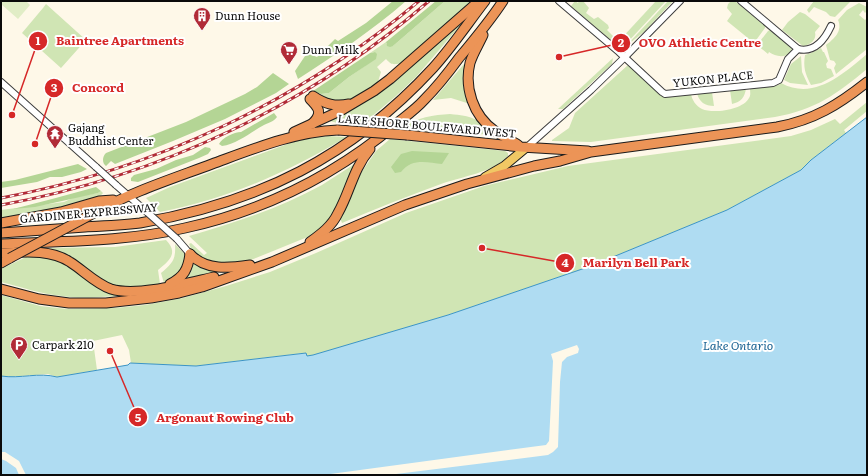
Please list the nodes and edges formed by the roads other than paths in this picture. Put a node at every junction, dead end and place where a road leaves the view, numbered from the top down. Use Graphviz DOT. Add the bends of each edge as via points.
graph roads {
  1 [pos="479,1"];
  2 [pos="485,1"];
  3 [pos="503,1"];
  4 [pos="559,1"];
  5 [pos="680,1"];
  6 [pos="741,1"];
  7 [pos="492,18"];
  8 [pos="831,26"];
  9 [pos="798,49"];
  10 [pos="625,57"];
  11 [pos="1,82"];
  12 [pos="867,82"];
  13 [pos="358,101"];
  14 [pos="312,124"];
  15 [pos="380,138"];
  16 [pos="268,144"];
  17 [pos="524,147"];
  18 [pos="591,152"];
  19 [pos="480,180"];
  20 [pos="128,196"];
  21 [pos="119,200"];
  22 [pos="1,222"];
  23 [pos="1,233"];
  24 [pos="1,244"];
  25 [pos="1,253"];
  26 [pos="294,253"];
  27 [pos="190,254"];
  28 [pos="272,262"];
  29 [pos="1,263"];
  30 [pos="244,272"];
  31 [pos="1,289"];
  32 [pos="152,290"];
  1 -- 13 [label="highway" via="390,79"];
  2 -- 23 [label="highway, GARDINER EXPRESSWAY" via="434,67 398,103 334,152 290,177 227,202 176,216 115,225"];
  3 -- 7 [label="highway"];
  4 -- 10 [label="street, YUKON PLACE"];
  5 -- 10 [label="street"];
  6 -- 9 [label="street"];
  7 -- 15 [label="highway" via="424,101"];
  7 -- 17 [label="highway" via="470,62 469,89 473,104 485,122 495,131"];
  8 -- 9 [label="street" via="825,39 818,45 808,50"];
  9 -- 10 [label="street, YUKON PLACE" via="788,59 779,80 773,83 666,94"];
  10 -- 17 [label="street"];
  11 -- 20 [label="street, bridge"];
  12 -- 18 [label="highway, LAKE SHORE BOULEVARD WEST" via="833,107 817,116 795,123"];
  13 -- 14 [label="highway"];
  13 -- 14 [label="highway" via="334,105 312,97 319,112 318,118"];
  14 -- 16 [label="highway"];
  15 -- 24 [label="highway" via="349,160 280,197 234,215 184,229 143,236"];
  15 -- 26 [label="highway" via="359,163 338,215 321,234"];
  16 -- 17 [label="highway, LAKE SHORE BOULEVARD WEST, bridge" via="311,132 338,130"];
  16 -- 20 [label="highway, LAKE SHORE BOULEVARD WEST"];
  17 -- 18 [label="highway, LAKE SHORE BOULEVARD WEST"];
  17 -- 19 [label="main road" via="504,166"];
  18 -- 19 [label="highway, LAKE SHORE BOULEVARD WEST"];
  19 -- 26 [label="highway, LAKE SHORE BOULEVARD WEST" via="405,205"];
  20 -- 21 [label="highway, LAKE SHORE BOULEVARD WEST"];
  20 -- 27 [label="street, bridge" via="177,239"];
  21 -- 22 [label="highway"];
  21 -- 29 [label="highway, bridge"];
  25 -- 32 [label="highway" via="51,254 69,261 111,289"];
  26 -- 28 [label="highway, LAKE SHORE BOULEVARD WEST"];
  27 -- 28 [label="highway" via="196,260 221,268"];
  27 -- 32 [label="highway" via="187,270 181,278"];
  28 -- 30 [label="highway, LAKE SHORE BOULEVARD WEST"];
  30 -- 31 [label="highway" via="179,293 106,303 54,302"];
  30 -- 32 [label="highway"];
}
